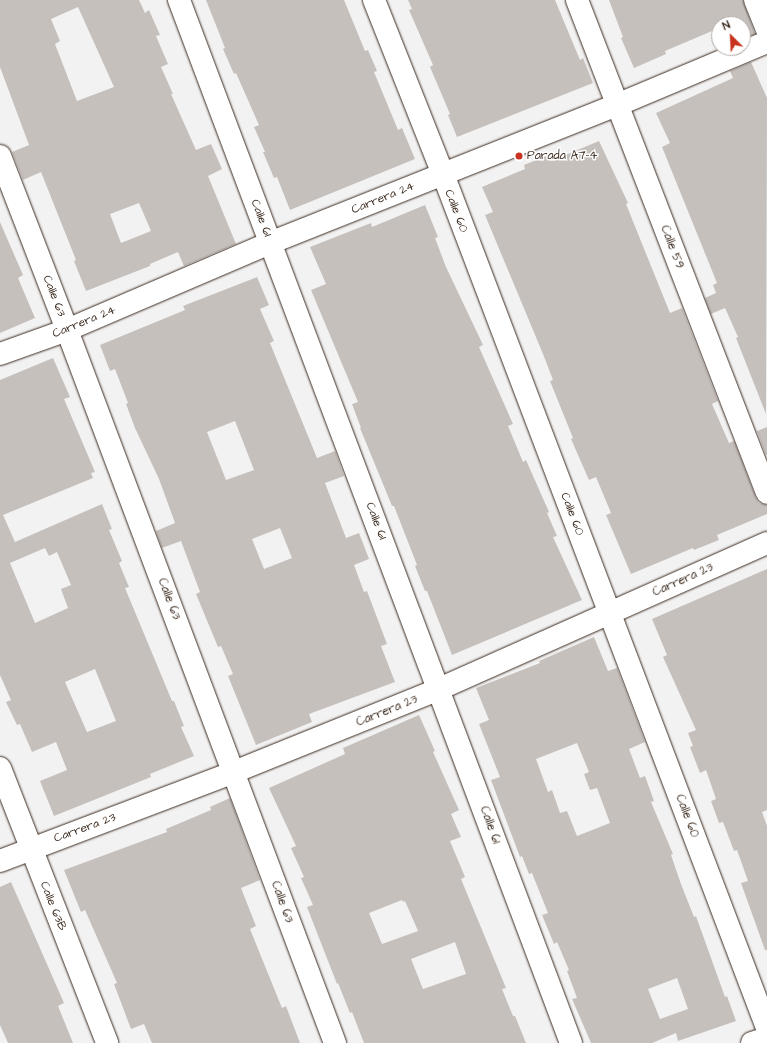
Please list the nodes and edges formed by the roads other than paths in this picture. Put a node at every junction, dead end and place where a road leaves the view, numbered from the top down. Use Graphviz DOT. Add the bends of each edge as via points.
graph roads {
  1 [pos="179,0"];
  2 [pos="374,0"];
  3 [pos="577,0"];
  4 [pos="755,0"];
  5 [pos="767,30"];
  6 [pos="767,42"];
  7 [pos="617,105"];
  8 [pos="0,156"];
  9 [pos="442,174"];
  10 [pos="270,242"];
  11 [pos="67,330"];
  12 [pos="0,354"];
  13 [pos="767,493"];
  14 [pos="767,543"];
  15 [pos="609,612"];
  16 [pos="439,689"];
  17 [pos="0,768"];
  18 [pos="234,772"];
  19 [pos="30,848"];
  20 [pos="0,861"];
  21 [pos="767,1028"];
  22 [pos="767,1038"];
  23 [pos="107,1043"];
  24 [pos="335,1043"];
  25 [pos="571,1043"];
  26 [pos="752,1043"];
  1 -- 10 [label="street, Calle 61"];
  2 -- 9 [label="street, Calle 60"];
  3 -- 7 [label="street, Calle 59"];
  4 -- 5 [label="street"];
  6 -- 7 [label="street, Carrera 24"];
  7 -- 9 [label="street, Carrera 24"];
  7 -- 13 [label="street, Calle 59"];
  8 -- 11 [label="street, Calle 63"];
  9 -- 10 [label="street, Carrera 24"];
  9 -- 15 [label="street, Calle 60"];
  10 -- 11 [label="street, Carrera 24"];
  10 -- 16 [label="street, Calle 61"];
  11 -- 12 [label="street, Carrera 24"];
  11 -- 18 [label="street, Calle 63"];
  14 -- 15 [label="street, Carrera 23"];
  15 -- 16 [label="street, Carrera 23"];
  15 -- 21 [label="street, Calle 60"];
  16 -- 18 [label="street, Carrera 23"];
  16 -- 25 [label="street, Calle 61"];
  17 -- 19 [label="street, Calle 63B"];
  18 -- 19 [label="street, Carrera 23"];
  18 -- 24 [label="street, Calle 63"];
  19 -- 20 [label="street, Carrera 23"];
  19 -- 23 [label="street, Calle 63B"];
  22 -- 26 [label="street"];
}
